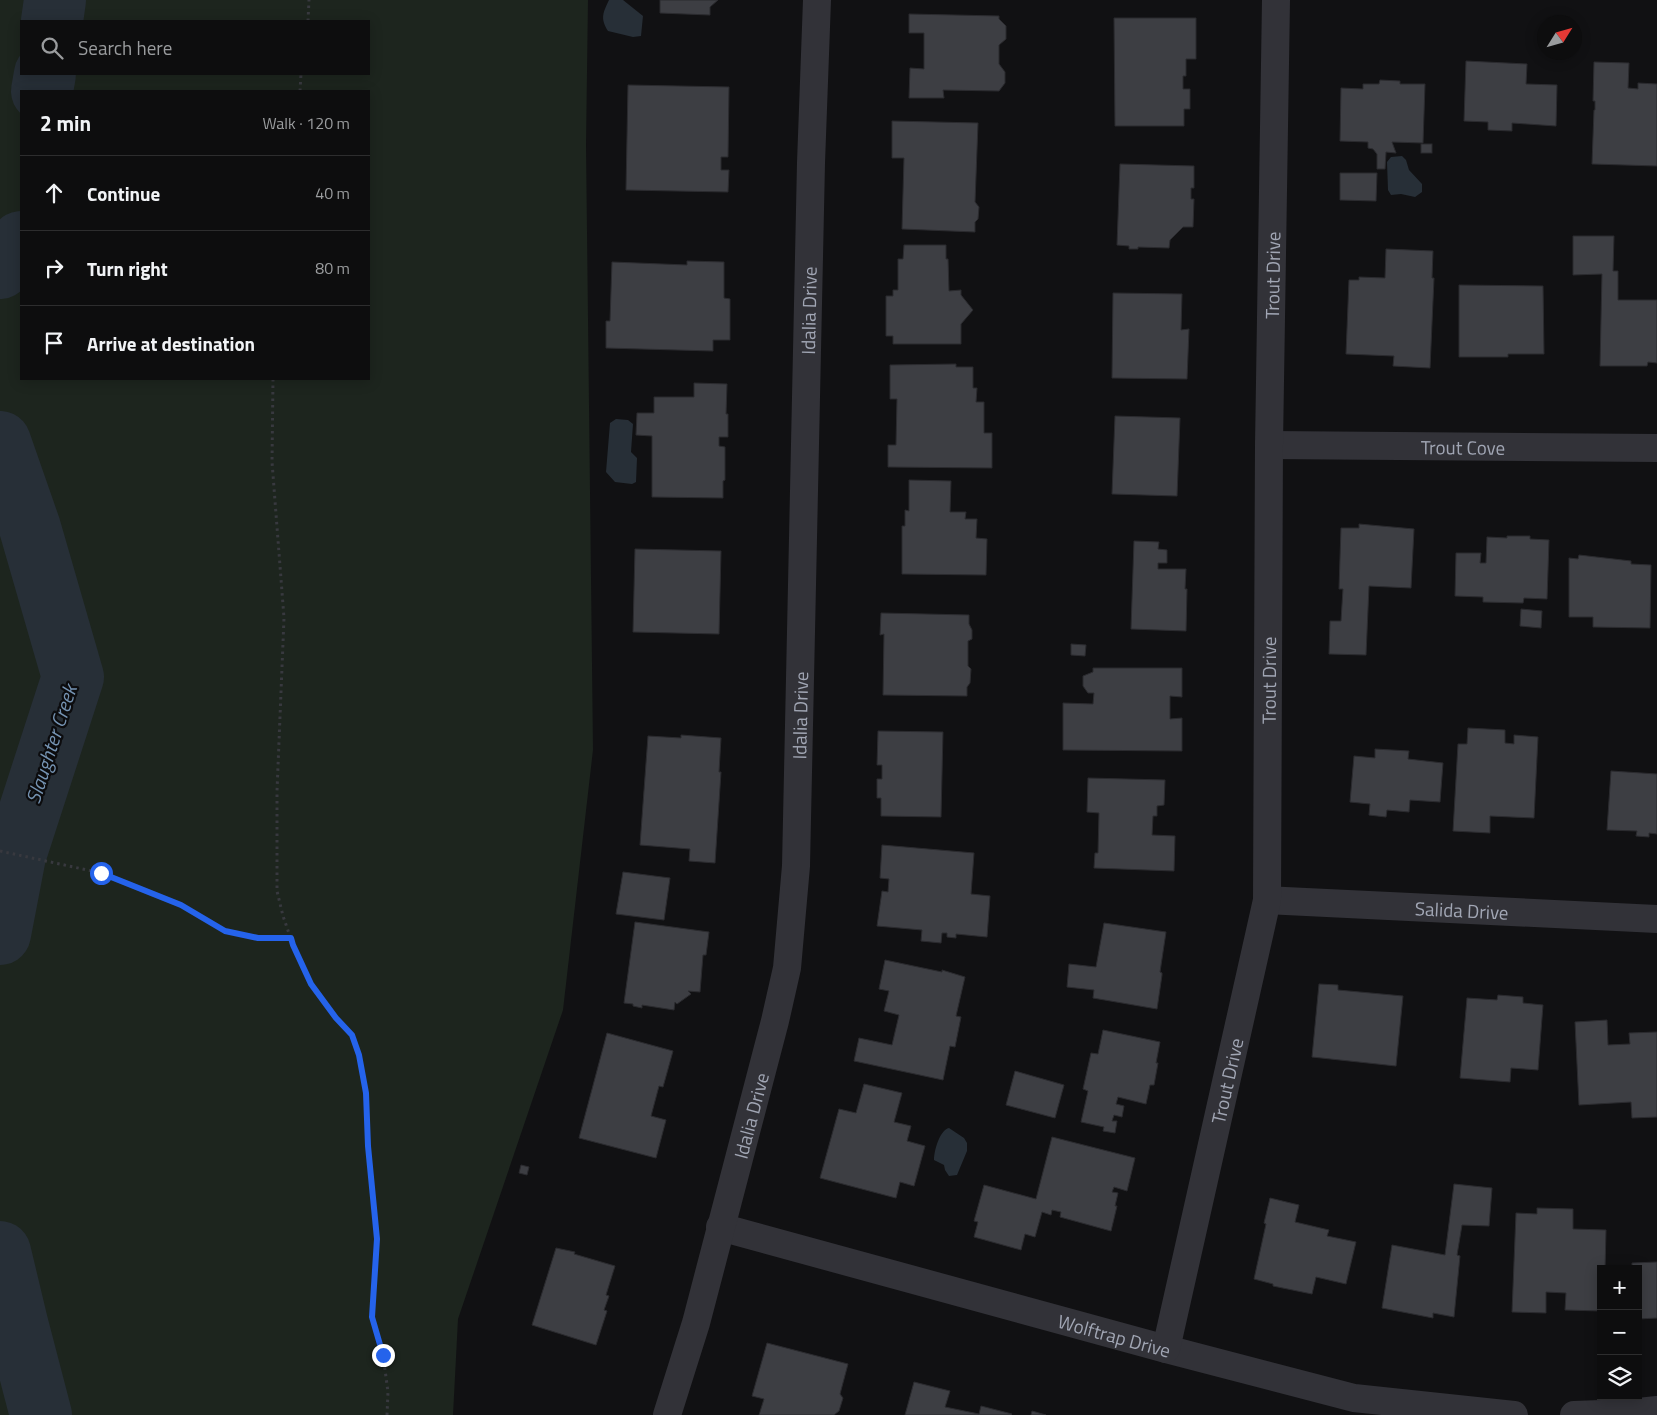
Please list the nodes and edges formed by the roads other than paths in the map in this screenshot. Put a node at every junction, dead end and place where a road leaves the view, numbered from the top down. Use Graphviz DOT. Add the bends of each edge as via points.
graph roads {
  1 [pos="816,0"];
  2 [pos="1276,0"];
  3 [pos="1268,445"];
  4 [pos="1657,448"];
  5 [pos="1268,900"];
  6 [pos="1657,920"];
  7 [pos="720,1227"];
  8 [pos="1166,1349"];
  9 [pos="1657,1410"];
  10 [pos="667,1415"];
  11 [pos="1514,1415"];
  12 [pos="1574,1415"];
  1 -- 7 [label="street, Idalia Drive" via="796,866 792,919 787,968 775,1021"];
  2 -- 3 [label="street, Trout Drive"];
  3 -- 4 [label="street, Trout Cove"];
  3 -- 5 [label="street, Trout Drive"];
  5 -- 6 [label="street, Salida Drive"];
  5 -- 8 [label="street, Trout Drive"];
  7 -- 8 [label="street, Wolftrap Drive"];
  7 -- 10 [label="street, Idalia Drive" via="696,1323"];
  8 -- 11 [label="street, Wolftrap Drive" via="1354,1398"];
  9 -- 12 [label="street"];
}
